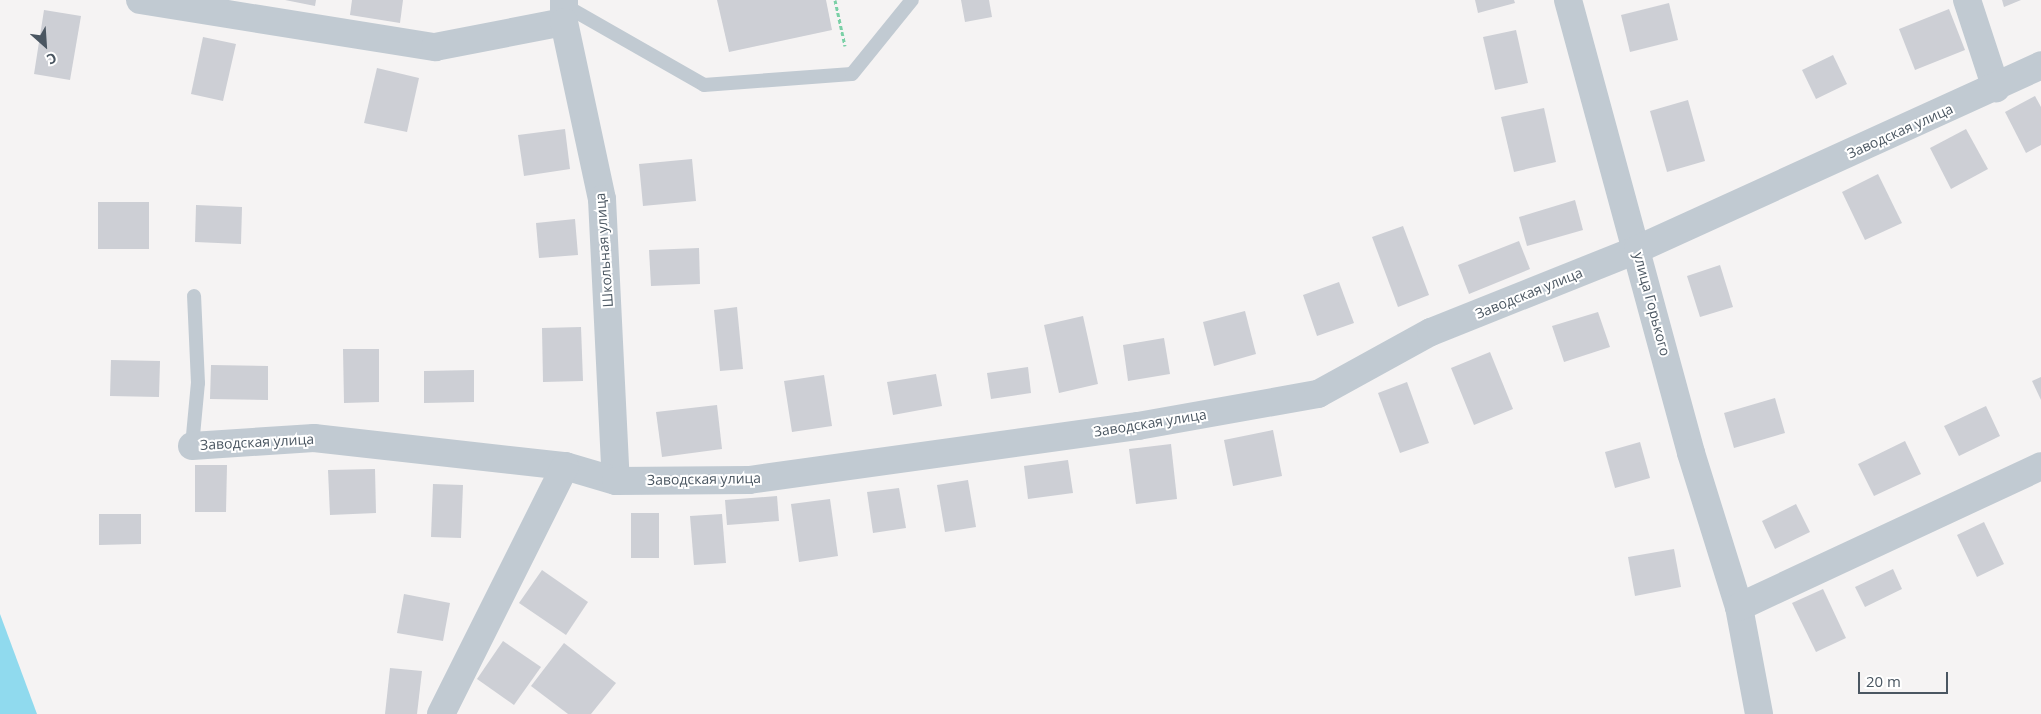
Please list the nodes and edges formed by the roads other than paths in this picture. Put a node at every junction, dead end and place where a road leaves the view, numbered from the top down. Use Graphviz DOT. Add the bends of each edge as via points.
graph roads {
  1 [pos="140,0"];
  2 [pos="912,0"];
  3 [pos="1568,0"];
  4 [pos="1968,0"];
  5 [pos="564,9"];
  6 [pos="2041,65"];
  7 [pos="1996,88"];
  8 [pos="1638,249"];
  9 [pos="194,296"];
  10 [pos="192,446"];
  11 [pos="566,466"];
  12 [pos="2041,466"];
  13 [pos="616,481"];
  14 [pos="1739,608"];
  15 [pos="441,714"];
  16 [pos="1759,714"];
  1 -- 5 [label="street" via="435,47"];
  2 -- 5 [label="lane" via="852,74 704,85"];
  3 -- 8 [label="street, улица Горького"];
  4 -- 7 [label="street"];
  5 -- 13 [label="street, Школьная улица" via="602,199"];
  6 -- 7 [label="street, Заводская улица"];
  7 -- 8 [label="street, Заводская улица"];
  8 -- 13 [label="street, Заводская улица" via="1431,332 1318,394 1138,426 749,480"];
  8 -- 14 [label="street, улица Горького" via="1691,453"];
  9 -- 10 [label="lane" via="198,383"];
  10 -- 11 [label="street, Заводская улица" via="314,438"];
  11 -- 13 [label="street, Заводская улица"];
  11 -- 15 [label="street"];
  12 -- 14 [label="street"];
  14 -- 16 [label="street, улица Горького"];
}
